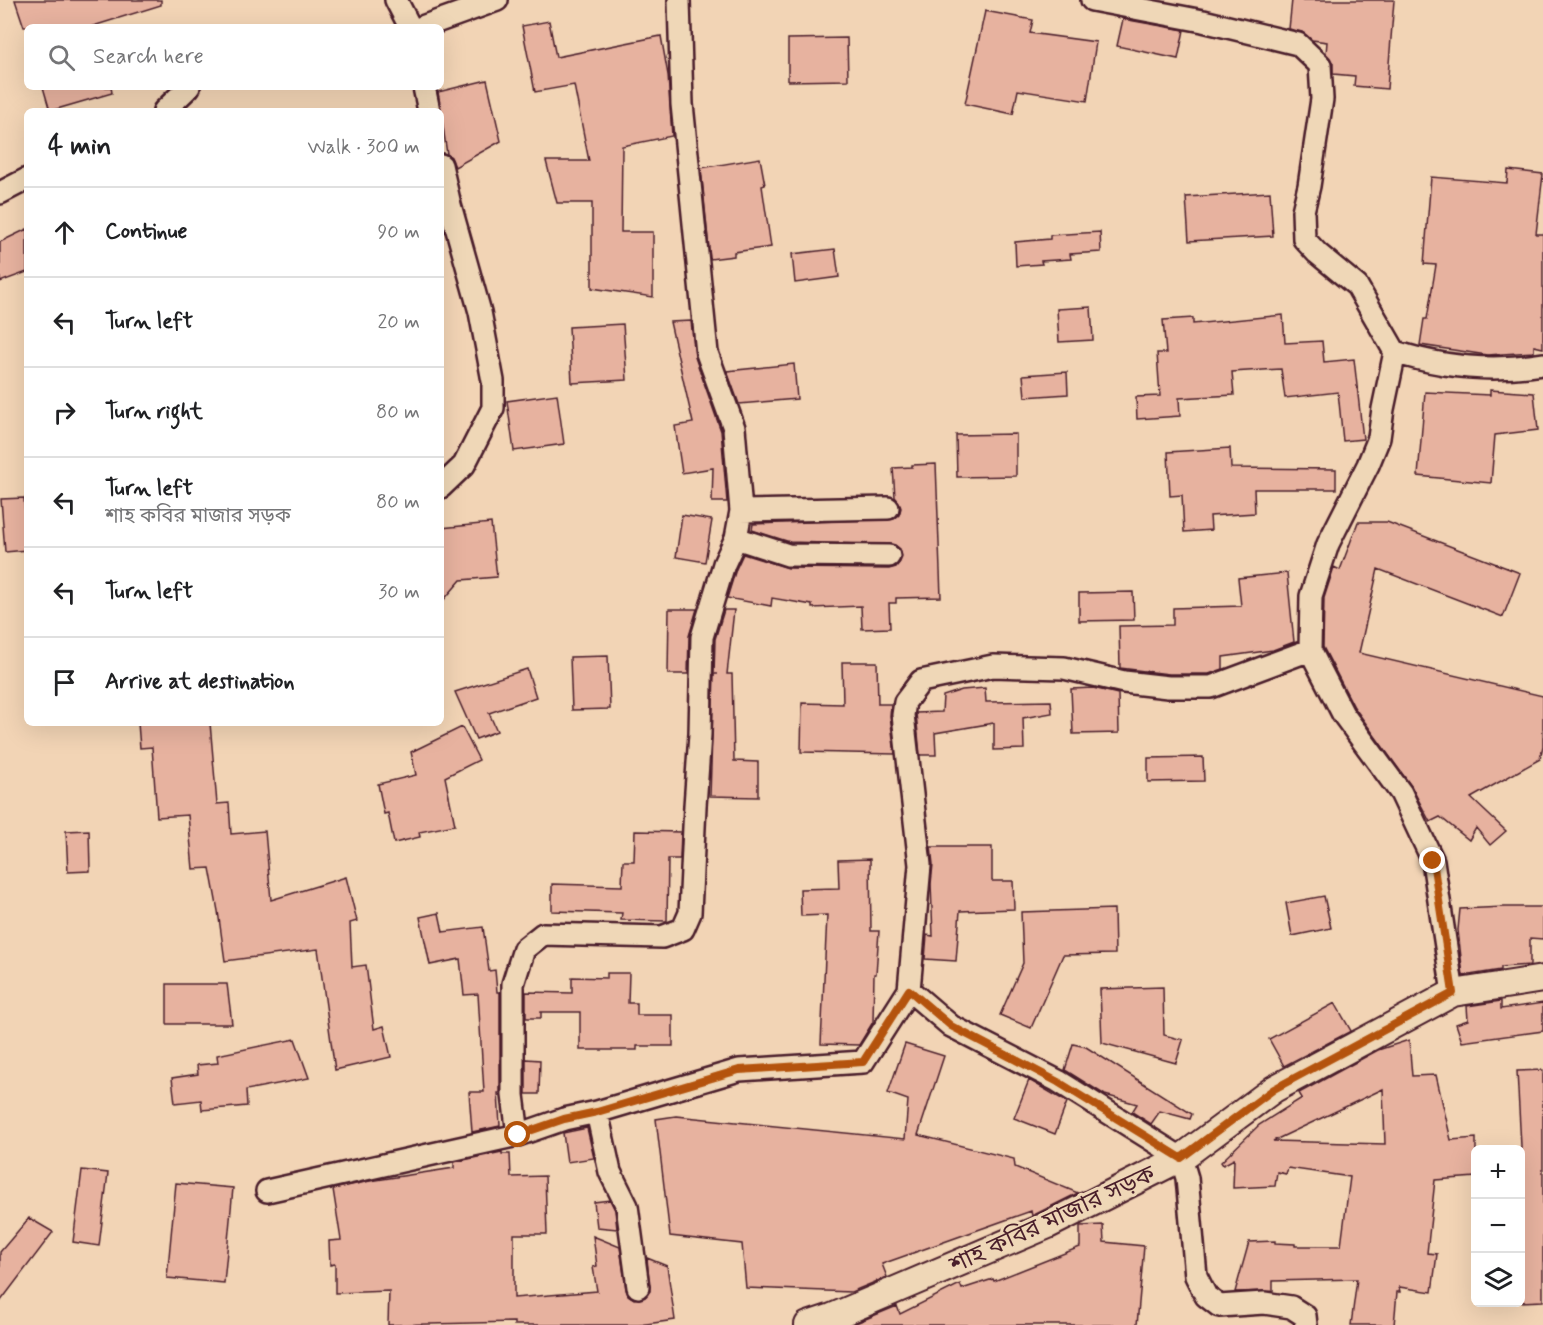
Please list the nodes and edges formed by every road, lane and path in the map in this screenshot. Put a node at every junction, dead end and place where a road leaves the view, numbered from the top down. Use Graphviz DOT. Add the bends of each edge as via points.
graph roads {
  1 [pos="396,0"];
  2 [pos="497,0"];
  3 [pos="680,0"];
  4 [pos="1092,0"];
  5 [pos="408,24"];
  6 [pos="430,24"];
  7 [pos="186,90"];
  8 [pos="425,90"];
  9 [pos="168,108"];
  10 [pos="428,108"];
  11 [pos="444,178"];
  12 [pos="24,181"];
  13 [pos="0,193"];
  14 [pos="1395,352"];
  15 [pos="1543,364"];
  16 [pos="444,484"];
  17 [pos="888,508"];
  18 [pos="741,511"];
  19 [pos="736,538"];
  20 [pos="889,556"];
  21 [pos="1310,650"];
  22 [pos="1543,979"];
  23 [pos="909,990"];
  24 [pos="1453,993"];
  25 [pos="597,1112"];
  26 [pos="518,1135"];
  27 [pos="1181,1158"];
  28 [pos="267,1191"];
  29 [pos="638,1287"];
  30 [pos="808,1325"];
  31 [pos="1306,1325"];
  1 -- 5 [label="street"];
  2 -- 6 [label="street"];
  3 -- 18 [label="street" via="682,105 707,353 734,428"];
  4 -- 14 [label="street" via="1298,44 1320,65 1322,99 1303,211 1304,239 1356,286"];
  7 -- 9 [label="street"];
  8 -- 10 [label="street"];
  11 -- 16 [label="street" via="480,312 493,381 493,408 464,465"];
  12 -- 13 [label="street"];
  14 -- 15 [label="street" via="1466,368"];
  14 -- 21 [label="street" via="1379,438 1328,544 1311,596"];
  17 -- 18 [label="street"];
  18 -- 19 [label="street"];
  19 -- 20 [label="street" via="788,555"];
  19 -- 26 [label="street" via="702,637 690,913 682,929 662,937 543,934 524,949 513,984 513,1095"];
  21 -- 23 [label="street" via="1211,687 1124,682 1064,668 993,666 921,681 905,702 903,715 920,865"];
  21 -- 24 [label="street" via="1343,714 1401,794 1433,861"];
  22 -- 24 [label="street, শাহ কবির মাজার সড়ক"];
  23 -- 25 [label="street" via="863,1062 739,1070"];
  23 -- 27 [label="street" via="951,1026 1058,1082"];
  24 -- 27 [label="street, শাহ কবির মাজার সড়ক" via="1274,1089"];
  25 -- 26 [label="street"];
  25 -- 29 [label="street" via="610,1172 627,1206"];
  26 -- 28 [label="street"];
  27 -- 30 [label="street, শাহ কবির মাজার সড়ক" via="1048,1225"];
  27 -- 31 [label="street" via="1187,1178 1196,1276 1206,1296 1219,1306 1264,1303 1292,1307 1305,1316"];
}
